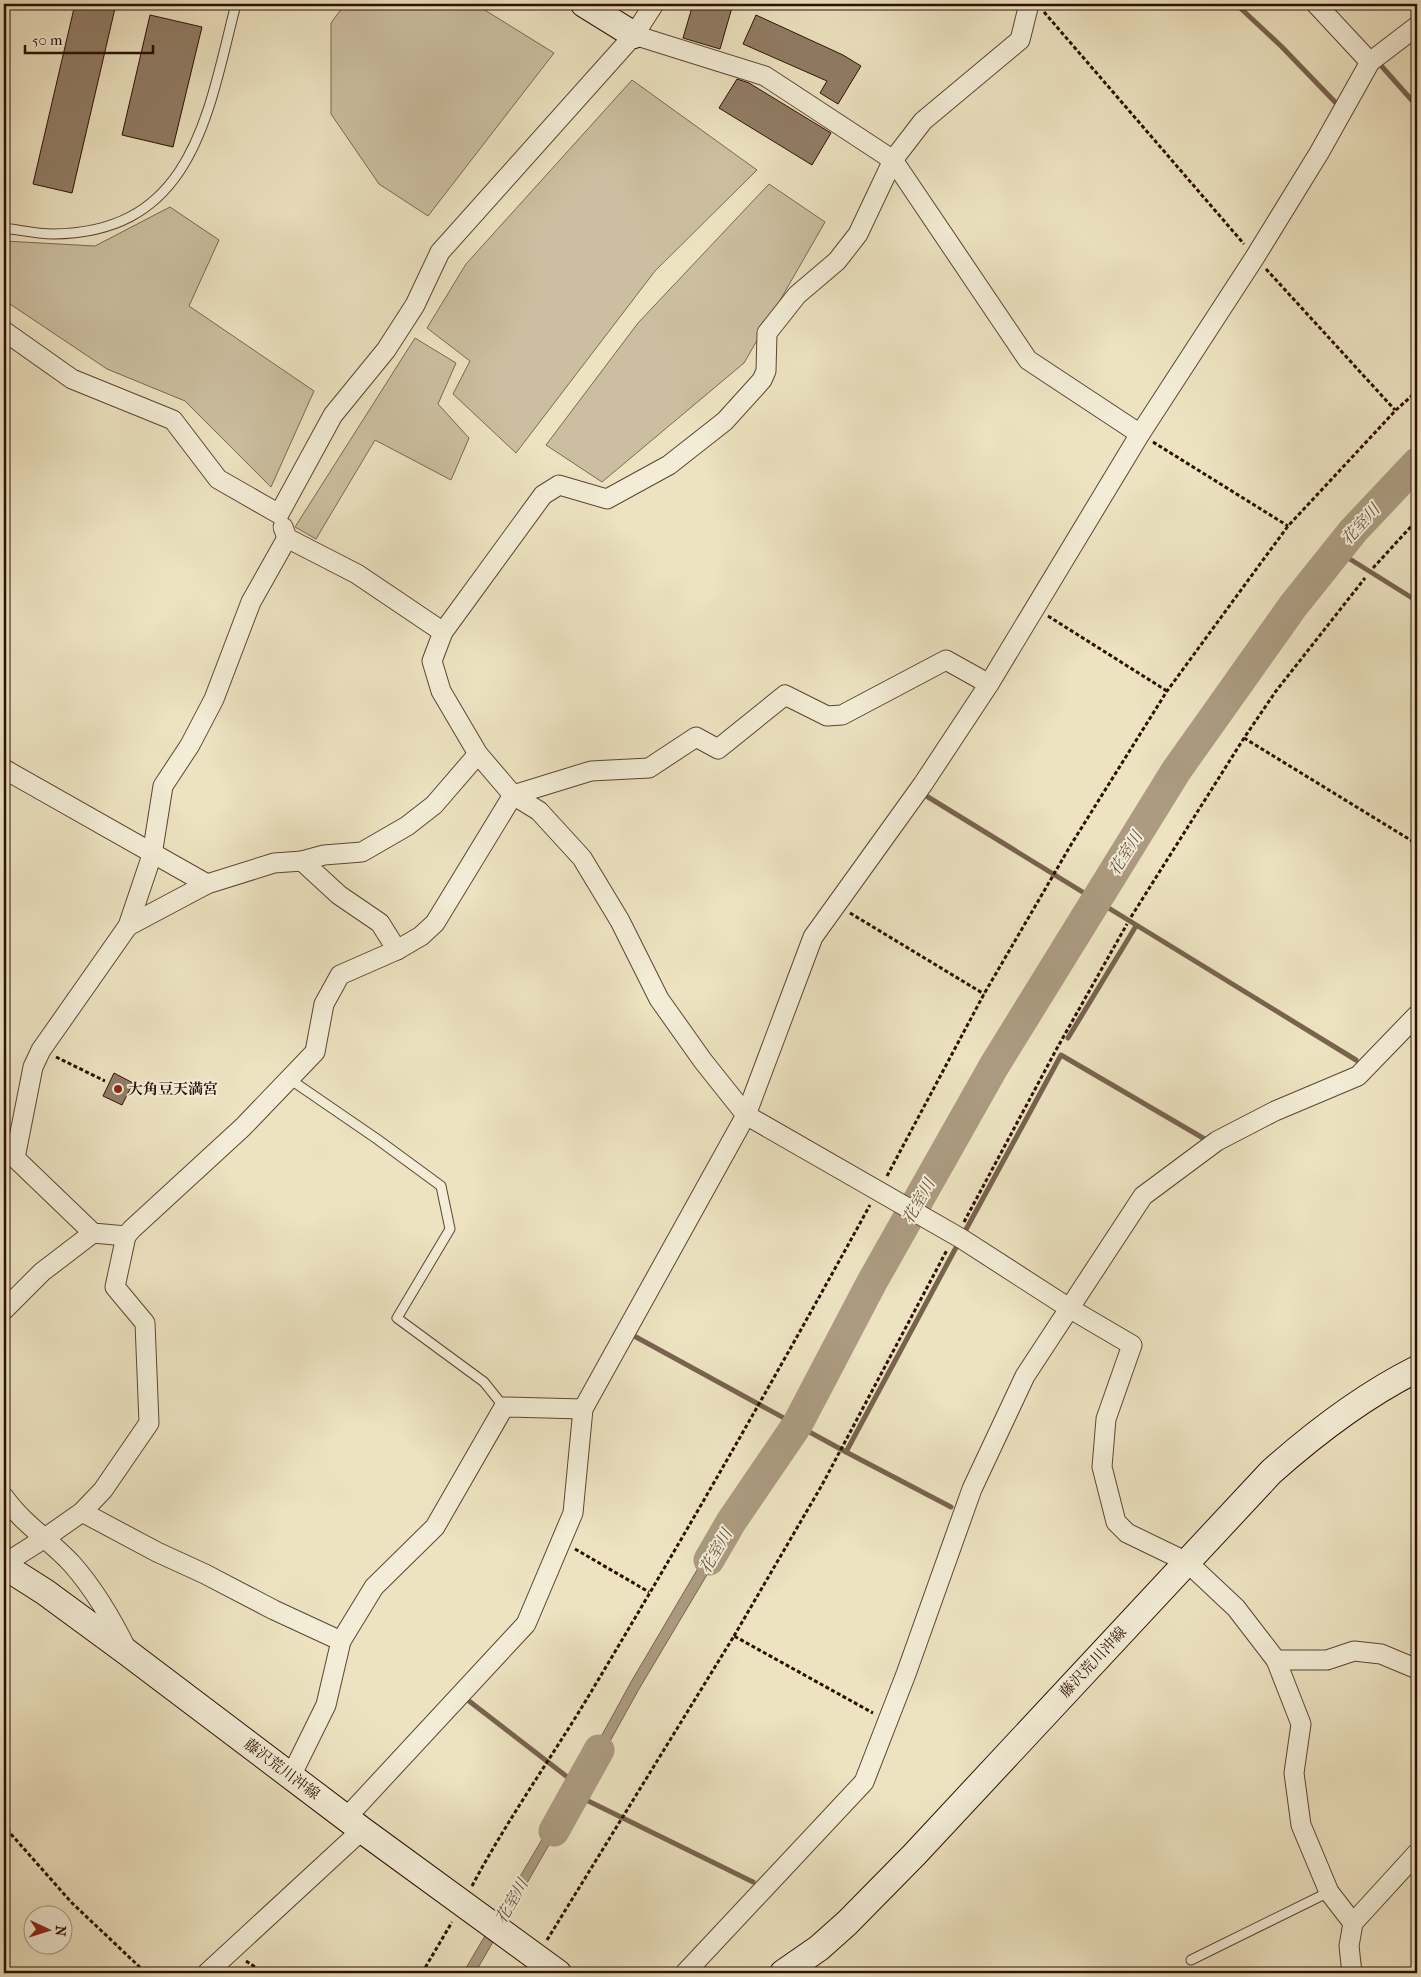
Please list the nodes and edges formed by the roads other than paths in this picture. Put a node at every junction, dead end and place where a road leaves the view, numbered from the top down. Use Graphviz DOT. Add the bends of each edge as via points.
graph roads {
  1 [pos="236,4"];
  2 [pos="584,4"];
  3 [pos="654,4"];
  4 [pos="1316,4"];
  5 [pos="1036,8"];
  6 [pos="1417,26"];
  7 [pos="634,35"];
  8 [pos="1374,59"];
  9 [pos="894,160"];
  10 [pos="4,228"];
  11 [pos="4,331"];
  12 [pos="1140,434"];
  13 [pos="279,514"];
  14 [pos="287,538"];
  15 [pos="443,632"];
  16 [pos="989,684"];
  17 [pos="478,754"];
  18 [pos="4,769"];
  19 [pos="513,795"];
  20 [pos="152,854"];
  21 [pos="302,861"];
  22 [pos="207,884"];
  23 [pos="128,926"];
  24 [pos="397,950"];
  25 [pos="1417,1015"];
  26 [pos="291,1080"];
  27 [pos="746,1115"];
  28 [pos="93,1233"];
  29 [pos="126,1236"];
  30 [pos="1069,1308"];
  31 [pos="4,1310"];
  32 [pos="1417,1369"];
  33 [pos="504,1407"];
  34 [pos="583,1410"];
  35 [pos="4,1497"];
  36 [pos="82,1512"];
  37 [pos="45,1538"];
  38 [pos="1187,1562"];
  39 [pos="4,1564"];
  40 [pos="4,1570"];
  41 [pos="341,1641"];
  42 [pos="128,1653"];
  43 [pos="1276,1660"];
  44 [pos="1417,1670"];
  45 [pos="291,1776"];
  46 [pos="354,1824"];
  47 [pos="1417,1853"];
  48 [pos="1329,1892"];
  49 [pos="1353,1923"];
  50 [pos="1191,1960"];
  51 [pos="207,1973"];
  52 [pos="558,1973"];
  53 [pos="685,1973"];
  54 [pos="783,1973"];
  55 [pos="1352,1973"];
  1 -- 10 [label="lane" via="210,105 194,147 181,171 148,206 127,218 83,232 51,234"];
  2 -- 7 [label="main road"];
  3 -- 7 [label="street"];
  4 -- 8 [label="street"];
  5 -- 9 [label="street" via="1020,40 923,121"];
  6 -- 8 [label="street"];
  7 -- 9 [label="street" via="765,76"];
  7 -- 13 [label="street" via="440,252 415,305 386,350 333,416"];
  8 -- 12 [label="street" via="1255,257"];
  9 -- 12 [label="street" via="1028,360"];
  9 -- 15 [label="street" via="858,234 837,261 797,295 767,334 766,371 762,380 725,421 669,465 607,499 559,485 543,495"];
  11 -- 13 [label="street" via="72,379 173,420 218,479"];
  12 -- 16 [label="street"];
  13 -- 14 [label="street"];
  14 -- 15 [label="street" via="357,574"];
  14 -- 20 [label="street" via="251,602 214,699 190,745 163,786"];
  15 -- 17 [label="street" via="432,661 441,691"];
  16 -- 19 [label="street" via="946,660 842,715 827,716 784,695 718,749 696,737 649,768 591,771"];
  16 -- 27 [label="street" via="923,784 813,937"];
  17 -- 19 [label="street"];
  17 -- 21 [label="street" via="434,805 407,826 362,852 324,855"];
  18 -- 20 [label="street"];
  19 -- 24 [label="street" via="435,923"];
  19 -- 27 [label="street" via="539,812 582,858 620,920 659,999 702,1061"];
  20 -- 22 [label="street"];
  20 -- 23 [label="street"];
  21 -- 22 [label="street" via="274,863"];
  21 -- 24 [label="street" via="340,895 380,923"];
  22 -- 23 [label="street"];
  23 -- 28 [label="street" via="41,1050 33,1067 15,1158"];
  24 -- 26 [label="street" via="340,974 324,1004 315,1052"];
  25 -- 30 [label="street" via="1358,1076 1275,1111 1217,1141 1143,1196"];
  26 -- 29 [label="street"];
  26 -- 33 [label="lane" via="441,1186 450,1230 397,1318 484,1382"];
  27 -- 30 [label="street" via="962,1239"];
  27 -- 34 [label="street"];
  28 -- 29 [label="street"];
  28 -- 31 [label="street" via="42,1272"];
  29 -- 36 [label="street" via="116,1287 145,1323 149,1423 103,1490"];
  30 -- 38 [label="street" via="1132,1345 1106,1418 1102,1467 1116,1522 1127,1533"];
  30 -- 53 [label="street" via="1025,1376 972,1489 864,1782"];
  32 -- 38 [label="main road, 藤沢荒川沖線" via="1372,1393 1302,1445 1271,1472"];
  33 -- 34 [label="street"];
  33 -- 41 [label="street" via="436,1527 374,1587"];
  34 -- 46 [label="street" via="573,1513 526,1624"];
  35 -- 37 [label="street"];
  36 -- 37 [label="street"];
  36 -- 41 [label="street"];
  37 -- 39 [label="street"];
  37 -- 42 [label="street" via="73,1565 105,1608"];
  38 -- 43 [label="street" via="1236,1608"];
  38 -- 54 [label="main road, 藤沢荒川沖線" via="914,1855 847,1923"];
  40 -- 42 [label="main road, 藤沢荒川沖線" via="45,1592"];
  41 -- 45 [label="street" via="326,1705"];
  42 -- 45 [label="main road, 藤沢荒川沖線"];
  43 -- 44 [label="street" via="1327,1660 1354,1651 1381,1654"];
  43 -- 48 [label="street" via="1301,1724 1294,1773 1301,1825"];
  45 -- 46 [label="main road, 藤沢荒川沖線"];
  46 -- 51 [label="street"];
  46 -- 52 [label="main road, 藤沢荒川沖線"];
  47 -- 49 [label="street"];
  48 -- 49 [label="street"];
  48 -- 50 [label="lane"];
  49 -- 55 [label="street" via="1349,1946"];
}
